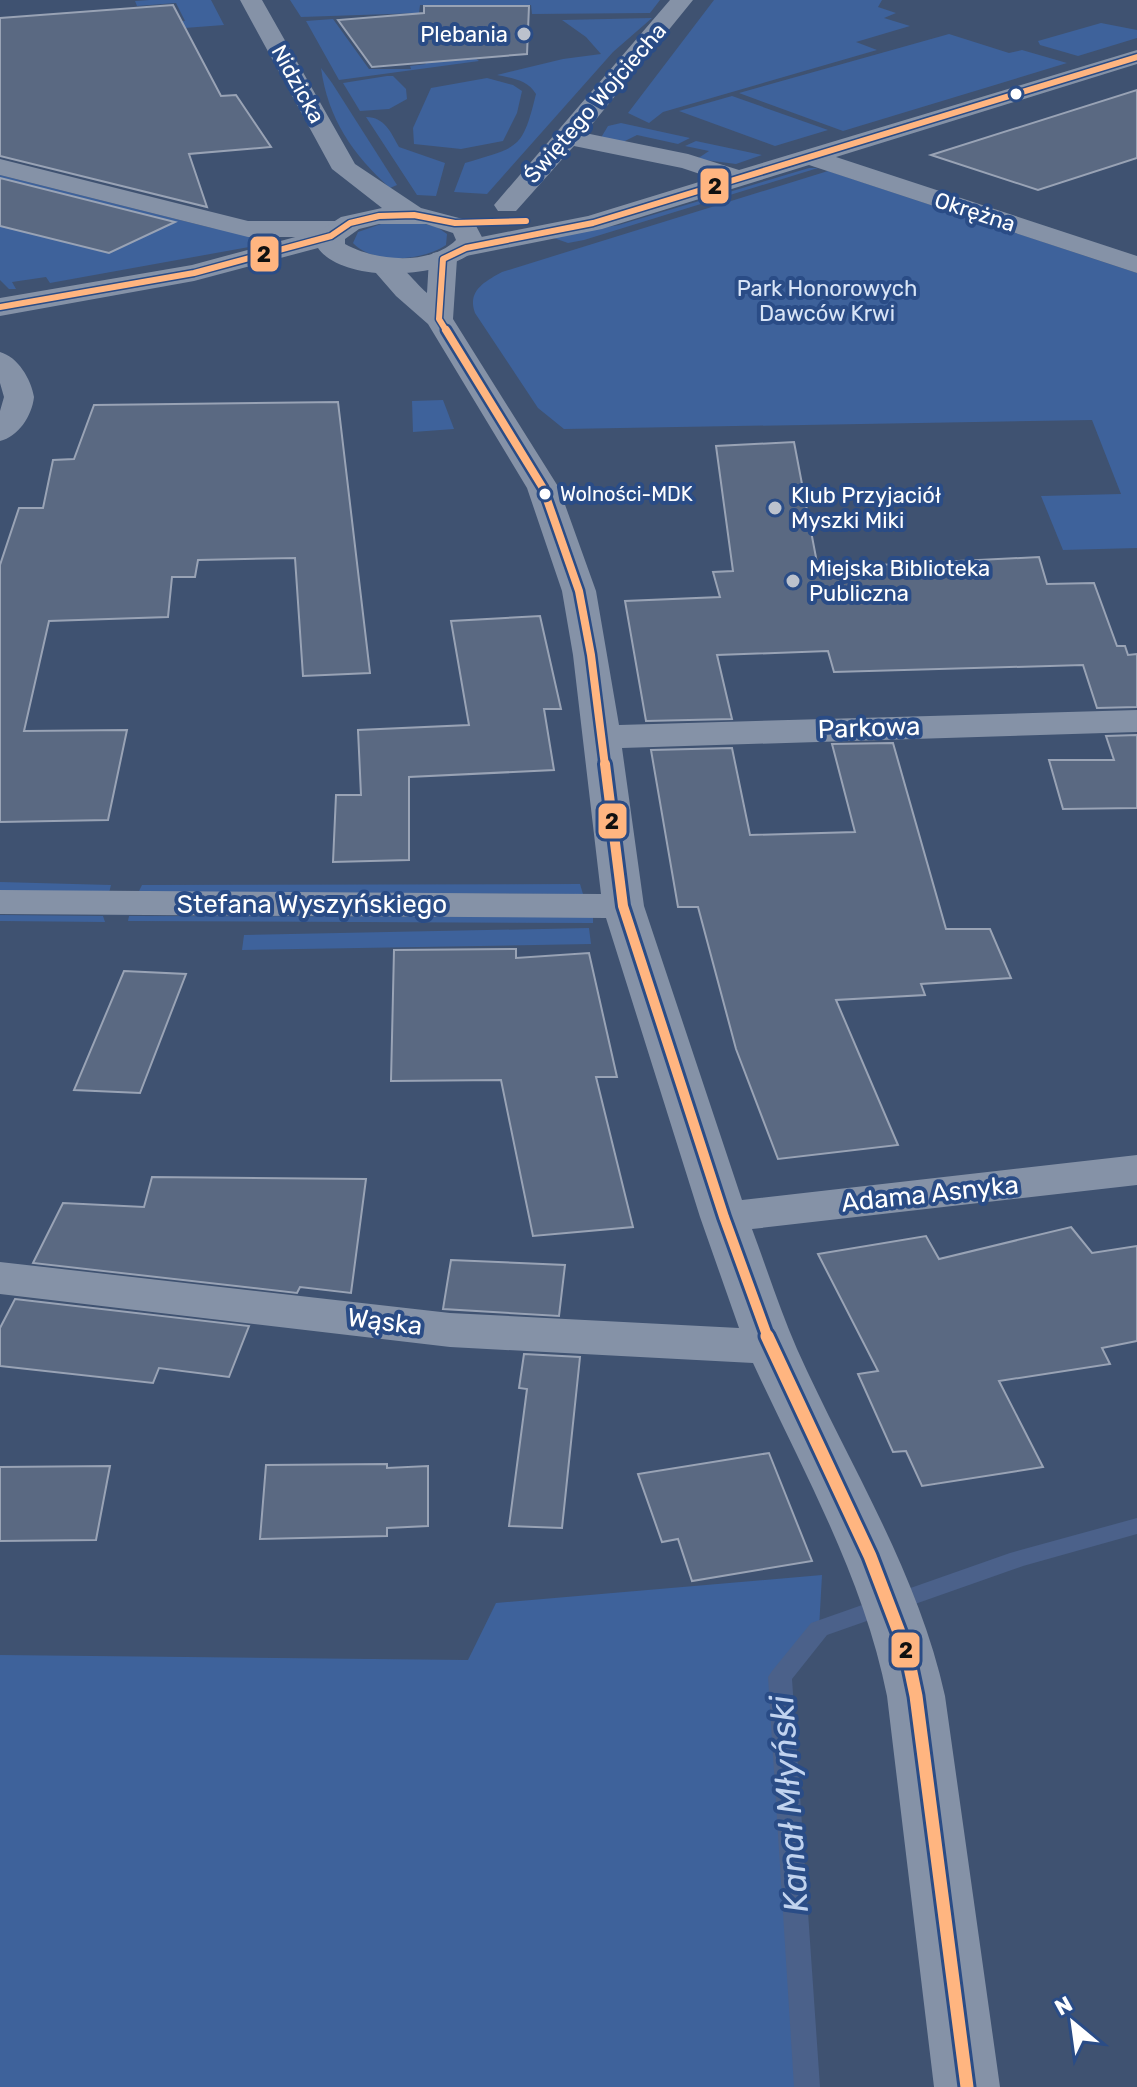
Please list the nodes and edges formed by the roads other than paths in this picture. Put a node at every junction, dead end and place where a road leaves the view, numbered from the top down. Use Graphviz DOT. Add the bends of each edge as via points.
graph roads {
  1 [pos="251,0"];
  2 [pos="682,0"];
  3 [pos="1137,57"];
  4 [pos="568,137"];
  5 [pos="813,158"];
  6 [pos="0,167"];
  7 [pos="345,169"];
  8 [pos="741,179"];
  9 [pos="507,205"];
  10 [pos="414,215"];
  11 [pos="339,229"];
  12 [pos="455,243"];
  13 [pos="353,260"];
  14 [pos="383,265"];
  15 [pos="1137,265"];
  16 [pos="194,273"];
  17 [pos="0,307"];
  18 [pos="439,319"];
  19 [pos="0,361"];
  20 [pos="0,432"];
  21 [pos="1137,721"];
  22 [pos="601,737"];
  23 [pos="0,902"];
  24 [pos="623,906"];
  25 [pos="1137,1170"];
  26 [pos="724,1217"];
  27 [pos="0,1278"];
  28 [pos="771,1347"];
  29 [pos="967,2087"];
  1 -- 7 [label="street, Nidzicka"];
  2 -- 4 [label="street, Świętego Wojciecha"];
  3 -- 5 [label="street"];
  4 -- 8 [label="street" via="688,162"];
  4 -- 9 [label="street, Świętego Wojciecha"];
  5 -- 8 [label="street"];
  5 -- 15 [label="street, Okrężna"];
  6 -- 11 [label="street" via="248,229"];
  7 -- 10 [label="street"];
  7 -- 11 [label="street" via="344,198 351,215"];
  8 -- 12 [label="street" via="574,228"];
  10 -- 11 [label="street" via="379,216"];
  10 -- 12 [label="street"];
  11 -- 13 [label="street" via="332,248"];
  11 -- 16 [label="street"];
  12 -- 14 [label="street"];
  12 -- 18 [label="street"];
  13 -- 14 [label="street"];
  13 -- 16 [label="street"];
  14 -- 18 [label="street"];
  16 -- 17 [label="street"];
  18 -- 22 [label="street" via="543,488 579,591"];
  19 -- 20 [label="street" via="16,380 21,400"];
  21 -- 22 [label="street, Parkowa"];
  22 -- 24 [label="street"];
  23 -- 24 [label="street, Stefana Wyszyńskiego"];
  24 -- 26 [label="street"];
  25 -- 26 [label="street, Adama Asnyka"];
  26 -- 28 [label="street"];
  27 -- 28 [label="street, Wąska" via="450,1330"];
  28 -- 29 [label="street" via="870,1556 907,1653"];
}
